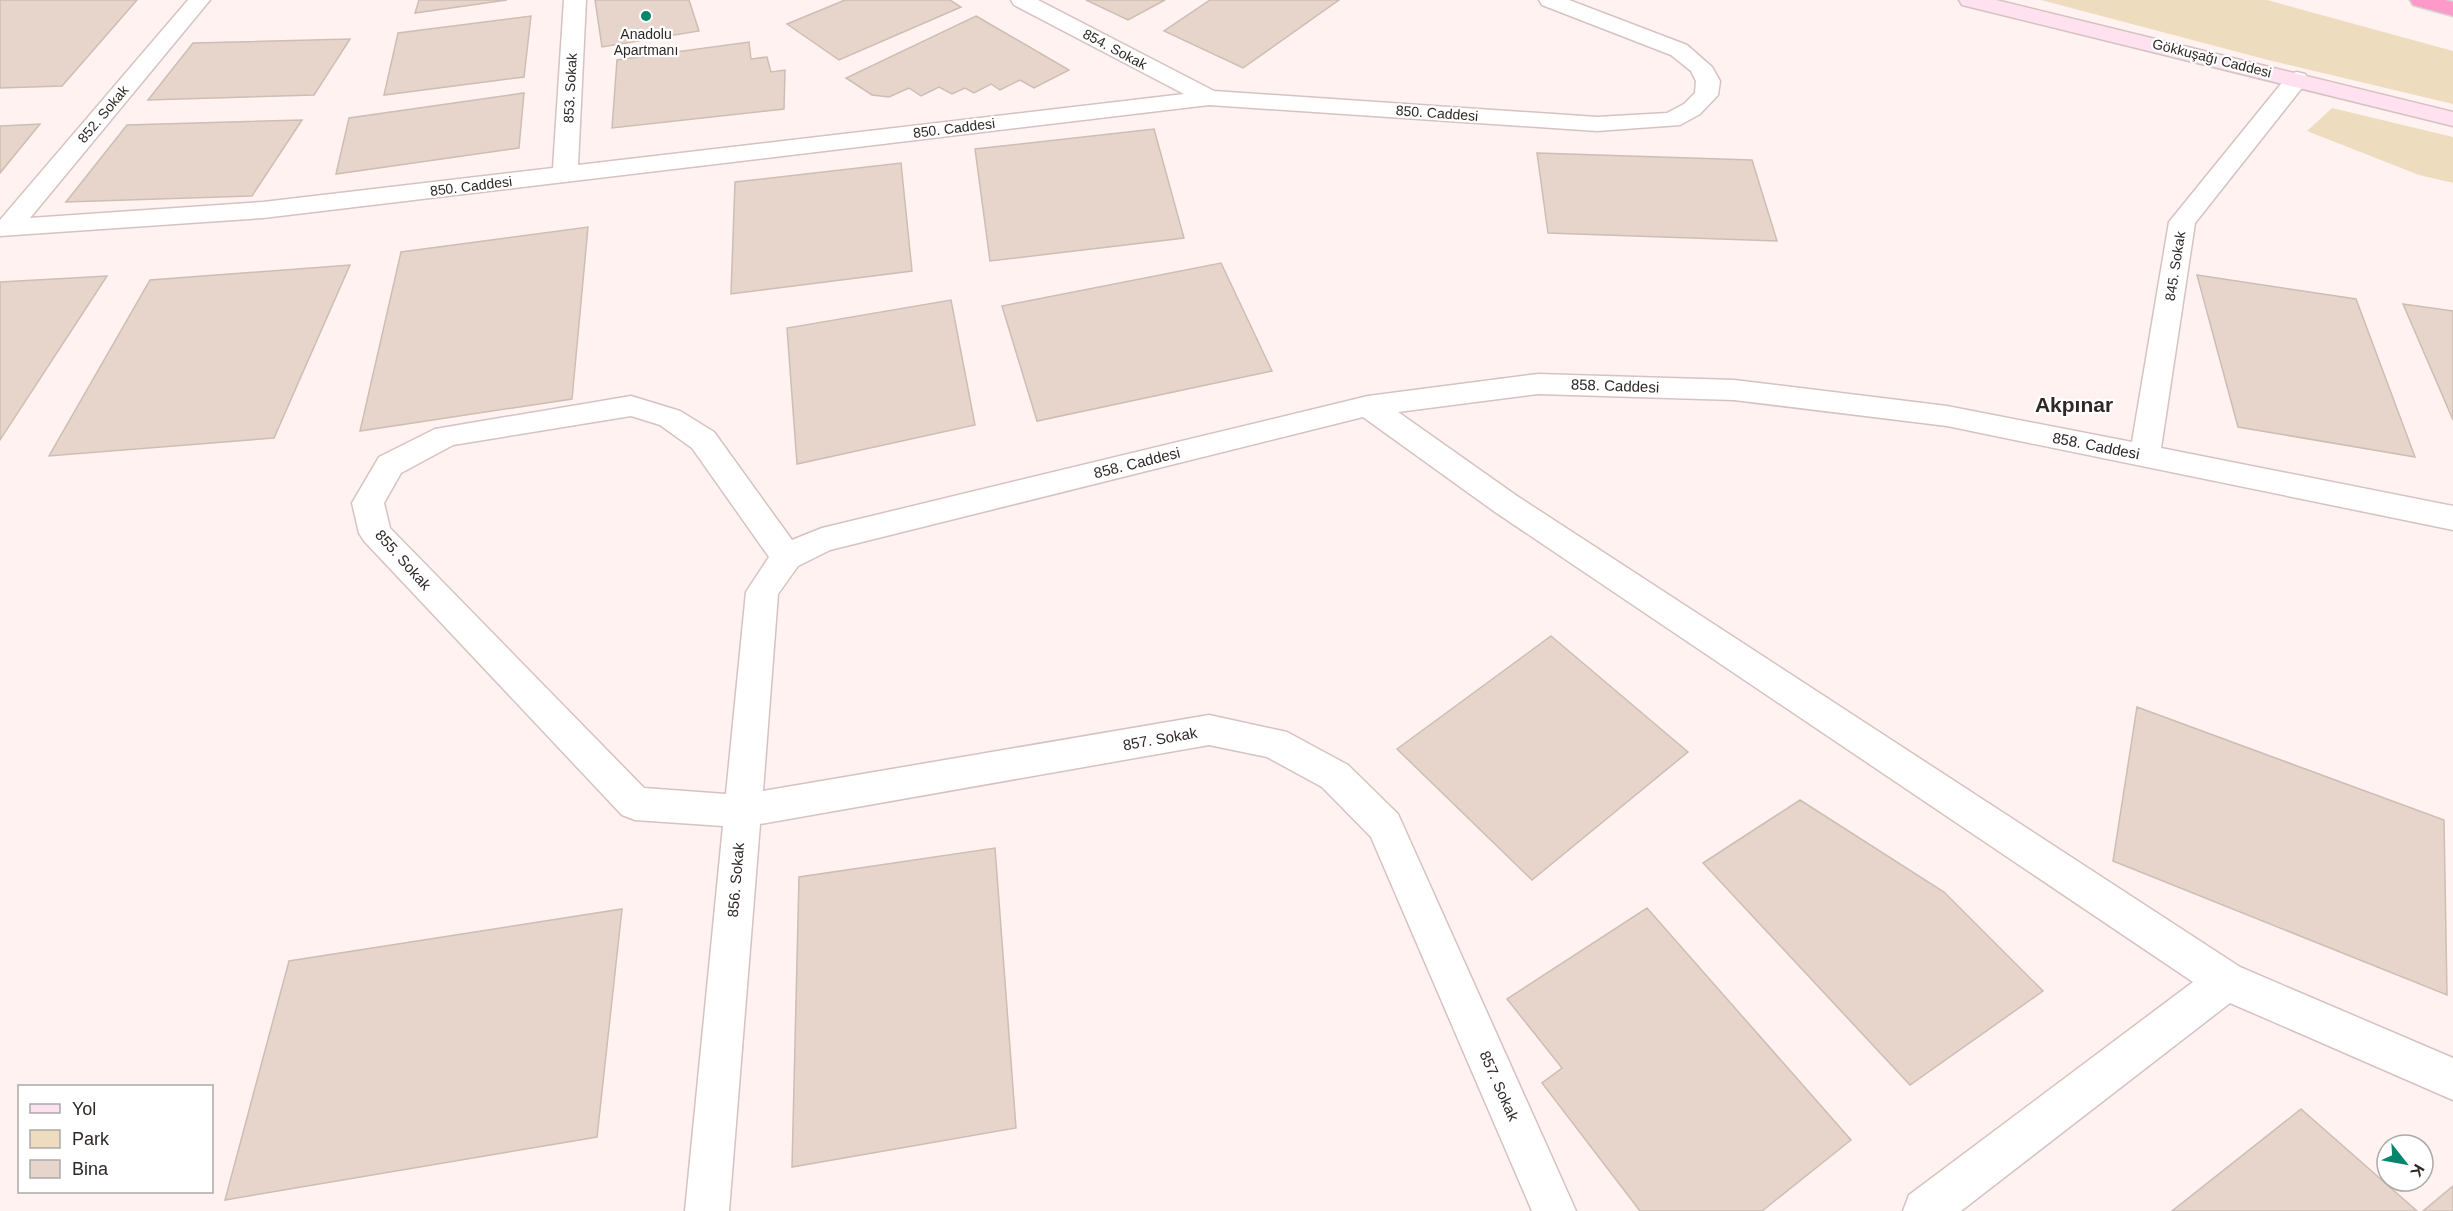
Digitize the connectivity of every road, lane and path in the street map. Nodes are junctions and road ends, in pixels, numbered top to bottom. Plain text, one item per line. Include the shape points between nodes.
1 (198, 0) edge
2 (575, 0) edge
3 (1022, 0) edge
4 (1550, 0) edge
5 (1970, 0) edge
6 (2421, 0) edge
7 (2453, 9) edge
8 (2297, 79) junction
9 (1209, 98) junction
10 (2453, 119) edge
11 (565, 175) junction
12 (4, 228) edge
13 (1368, 406) junction
14 (2145, 456) junction
15 (2453, 518) edge
16 (787, 557) junction
17 (742, 811) junction
18 (2226, 981) junction
19 (2453, 1079) edge
20 (707, 1211) edge
21 (1554, 1211) edge
22 (1925, 1211) edge

1 - 12 street, 852. Sokak
2 - 11 street, 853. Sokak
3 - 9 street, 854. Sokak
4 - 9 street, 850. Caddesi via 1679,50 1701,68 1708,81 1706,95 1672,120 1597,124
5 - 8 street, Gökkuşağı Caddesi
6 - 7 highway
8 - 10 street, Gökkuşağı Caddesi
8 - 14 street, 845. Sokak via 2182,222
9 - 11 street, 850. Caddesi
11 - 12 street, 850. Caddesi via 263,210
13 - 14 street, 858. Caddesi via 1538,384 1734,390 1947,416
13 - 16 street, 858. Caddesi via 822,540
13 - 18 street via 1506,504
14 - 15 street, 858. Caddesi
16 - 17 street, 856. Sokak via 762,592
16 - 17 street, 855. Sokak via 703,440 670,418 631,406 446,436 390,465 368,503 375,533 635,804
17 - 20 street, 856. Sokak
17 - 21 street, 857. Sokak via 1209,730 1274,743 1335,776 1385,826
18 - 19 street
18 - 22 street

